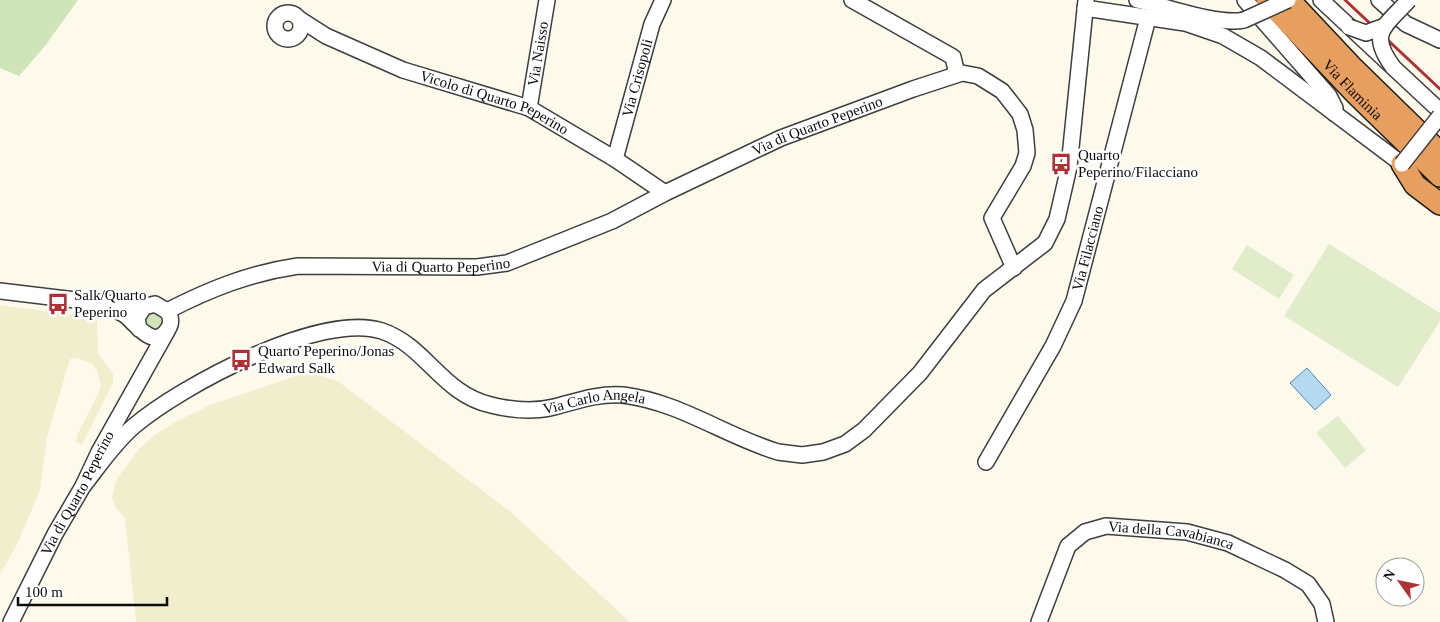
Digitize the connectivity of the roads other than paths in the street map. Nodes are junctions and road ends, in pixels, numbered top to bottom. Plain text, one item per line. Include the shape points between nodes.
1 (547, 0) edge
2 (663, 0) edge
3 (852, 0) edge
4 (1137, 0) edge
5 (1245, 0) edge
6 (1267, 0) edge
7 (1288, 0) edge
8 (1321, 0) edge
9 (1379, 0) edge
10 (1409, 0) edge
11 (1086, 4) edge
12 (1148, 18) junction
13 (306, 26) dead end
14 (1385, 26) junction
15 (1349, 27) junction
16 (1440, 40) edge
17 (1393, 67) junction
18 (957, 74) junction
19 (529, 108) junction
20 (1440, 111) edge
21 (1334, 113) junction
22 (1440, 116) edge
23 (1440, 153) edge
24 (615, 159) junction
25 (1402, 164) junction
26 (1440, 176) edge
27 (665, 193) junction
28 (1440, 204) edge
29 (1014, 268) junction
30 (0, 291) edge
31 (100, 303) junction
32 (147, 305) junction
33 (167, 311) junction
34 (167, 331) junction
35 (142, 332) junction
36 (147, 366) junction
37 (129, 399) junction
38 (166, 403) junction
39 (120, 415) junction
40 (146, 418) junction
41 (986, 462) dead end
42 (83, 486) junction
43 (11, 622) edge
44 (1039, 622) edge
45 (1326, 622) edge

1 - 19 street, Via Naisso
2 - 24 street, Via Crisopoli via 652,24
3 - 18 street via 953,57
4 - 7 street, bridge via 1235,22
5 - 21 street via 1329,96
6 - 26 highway, Via Flaminia via 1369,108
7 - 23 highway, Via Flaminia
8 - 15 street
9 - 16 street via 1406,24
10 - 14 street, bridge
11 - 12 street
11 - 29 street via 1070,167 1057,219 1045,243
12 - 21 street via 1185,23 1223,36 1260,58
12 - 41 street, Via Filacciano via 1074,301 1053,346
13 - 19 street, Vicolo di Quarto Peperino via 403,70
14 - 15 street, bridge via 1366,33
14 - 17 street, bridge via 1380,47
15 - 17 street, bridge
17 - 20 street
18 - 27 street, Via di Quarto Peperino via 781,138
18 - 29 street via 973,75 994,85 1015,105 1023,122 1027,142 1024,166 992,218
19 - 24 street, Vicolo di Quarto Peperino
21 - 25 street
22 - 25 street, bridge
24 - 27 street, Vicolo di Quarto Peperino
25 - 28 highway via 1415,185
27 - 33 street, Via di Quarto Peperino via 612,221 508,263 477,267 298,266 224,284
29 - 38 street, Via Carlo Angela via 984,290 920,373 874,422 845,444 812,454 791,455 762,448 690,414 658,402 626,396 610,394 527,410 486,404 447,383 409,346 382,331 366,328 328,330 279,347 215,374
30 - 31 street
31 - 32 street
31 - 35 street via 120,312
32 - 33 street via 158,304
32 - 35 street via 138,316
33 - 34 street via 171,320
34 - 35 street via 157,337
34 - 36 street, Via di Quarto Peperino
35 - 36 street, Via di Quarto Peperino via 148,345
36 - 37 street, Via di Quarto Peperino
37 - 38 street, Via Carlo Angela via 146,405
37 - 39 street, Via di Quarto Peperino
38 - 40 street
39 - 40 street
39 - 42 street, Via di Quarto Peperino
40 - 42 street via 124,435
42 - 43 street, Via di Quarto Peperino
44 - 45 street, Via della Cavabianca via 1068,546 1085,532 1106,526 1188,532 1228,543 1308,584 1322,604

